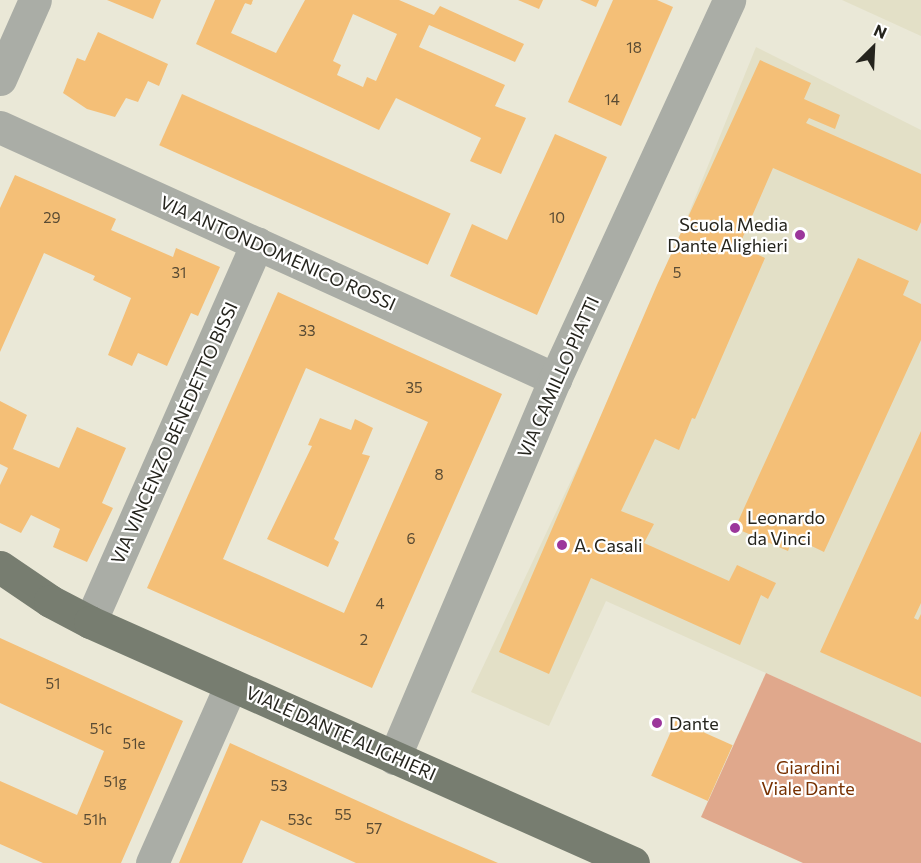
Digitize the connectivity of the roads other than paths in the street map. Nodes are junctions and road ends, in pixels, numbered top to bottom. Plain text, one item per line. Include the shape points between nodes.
1 (35, 0) edge
2 (729, 0) edge
3 (0, 79) edge
4 (0, 127) edge
5 (257, 243) junction
6 (555, 379) junction
7 (0, 567) edge
8 (0, 585) edge
9 (50, 601) junction
10 (90, 622) junction
11 (231, 685) junction
12 (394, 758) junction
13 (152, 863) edge
14 (633, 863) edge

1 - 3 street
2 - 6 street, VIA CAMILLO PIATTI
4 - 5 street, VIA ANTONDOMENICO ROSSI
5 - 6 street, VIA ANTONDOMENICO ROSSI
5 - 10 street, VIA VINCENZO BENEDETTO BISSI
6 - 12 street, VIA CAMILLO PIATTI
7 - 9 main road, VIALE DANTE ALIGHIERI
8 - 9 main road, VIALE DANTE ALIGHIERI
9 - 10 main road, VIALE DANTE ALIGHIERI
10 - 11 main road, VIALE DANTE ALIGHIERI
11 - 12 main road, VIALE DANTE ALIGHIERI
11 - 13 street
12 - 14 main road, VIALE DANTE ALIGHIERI

